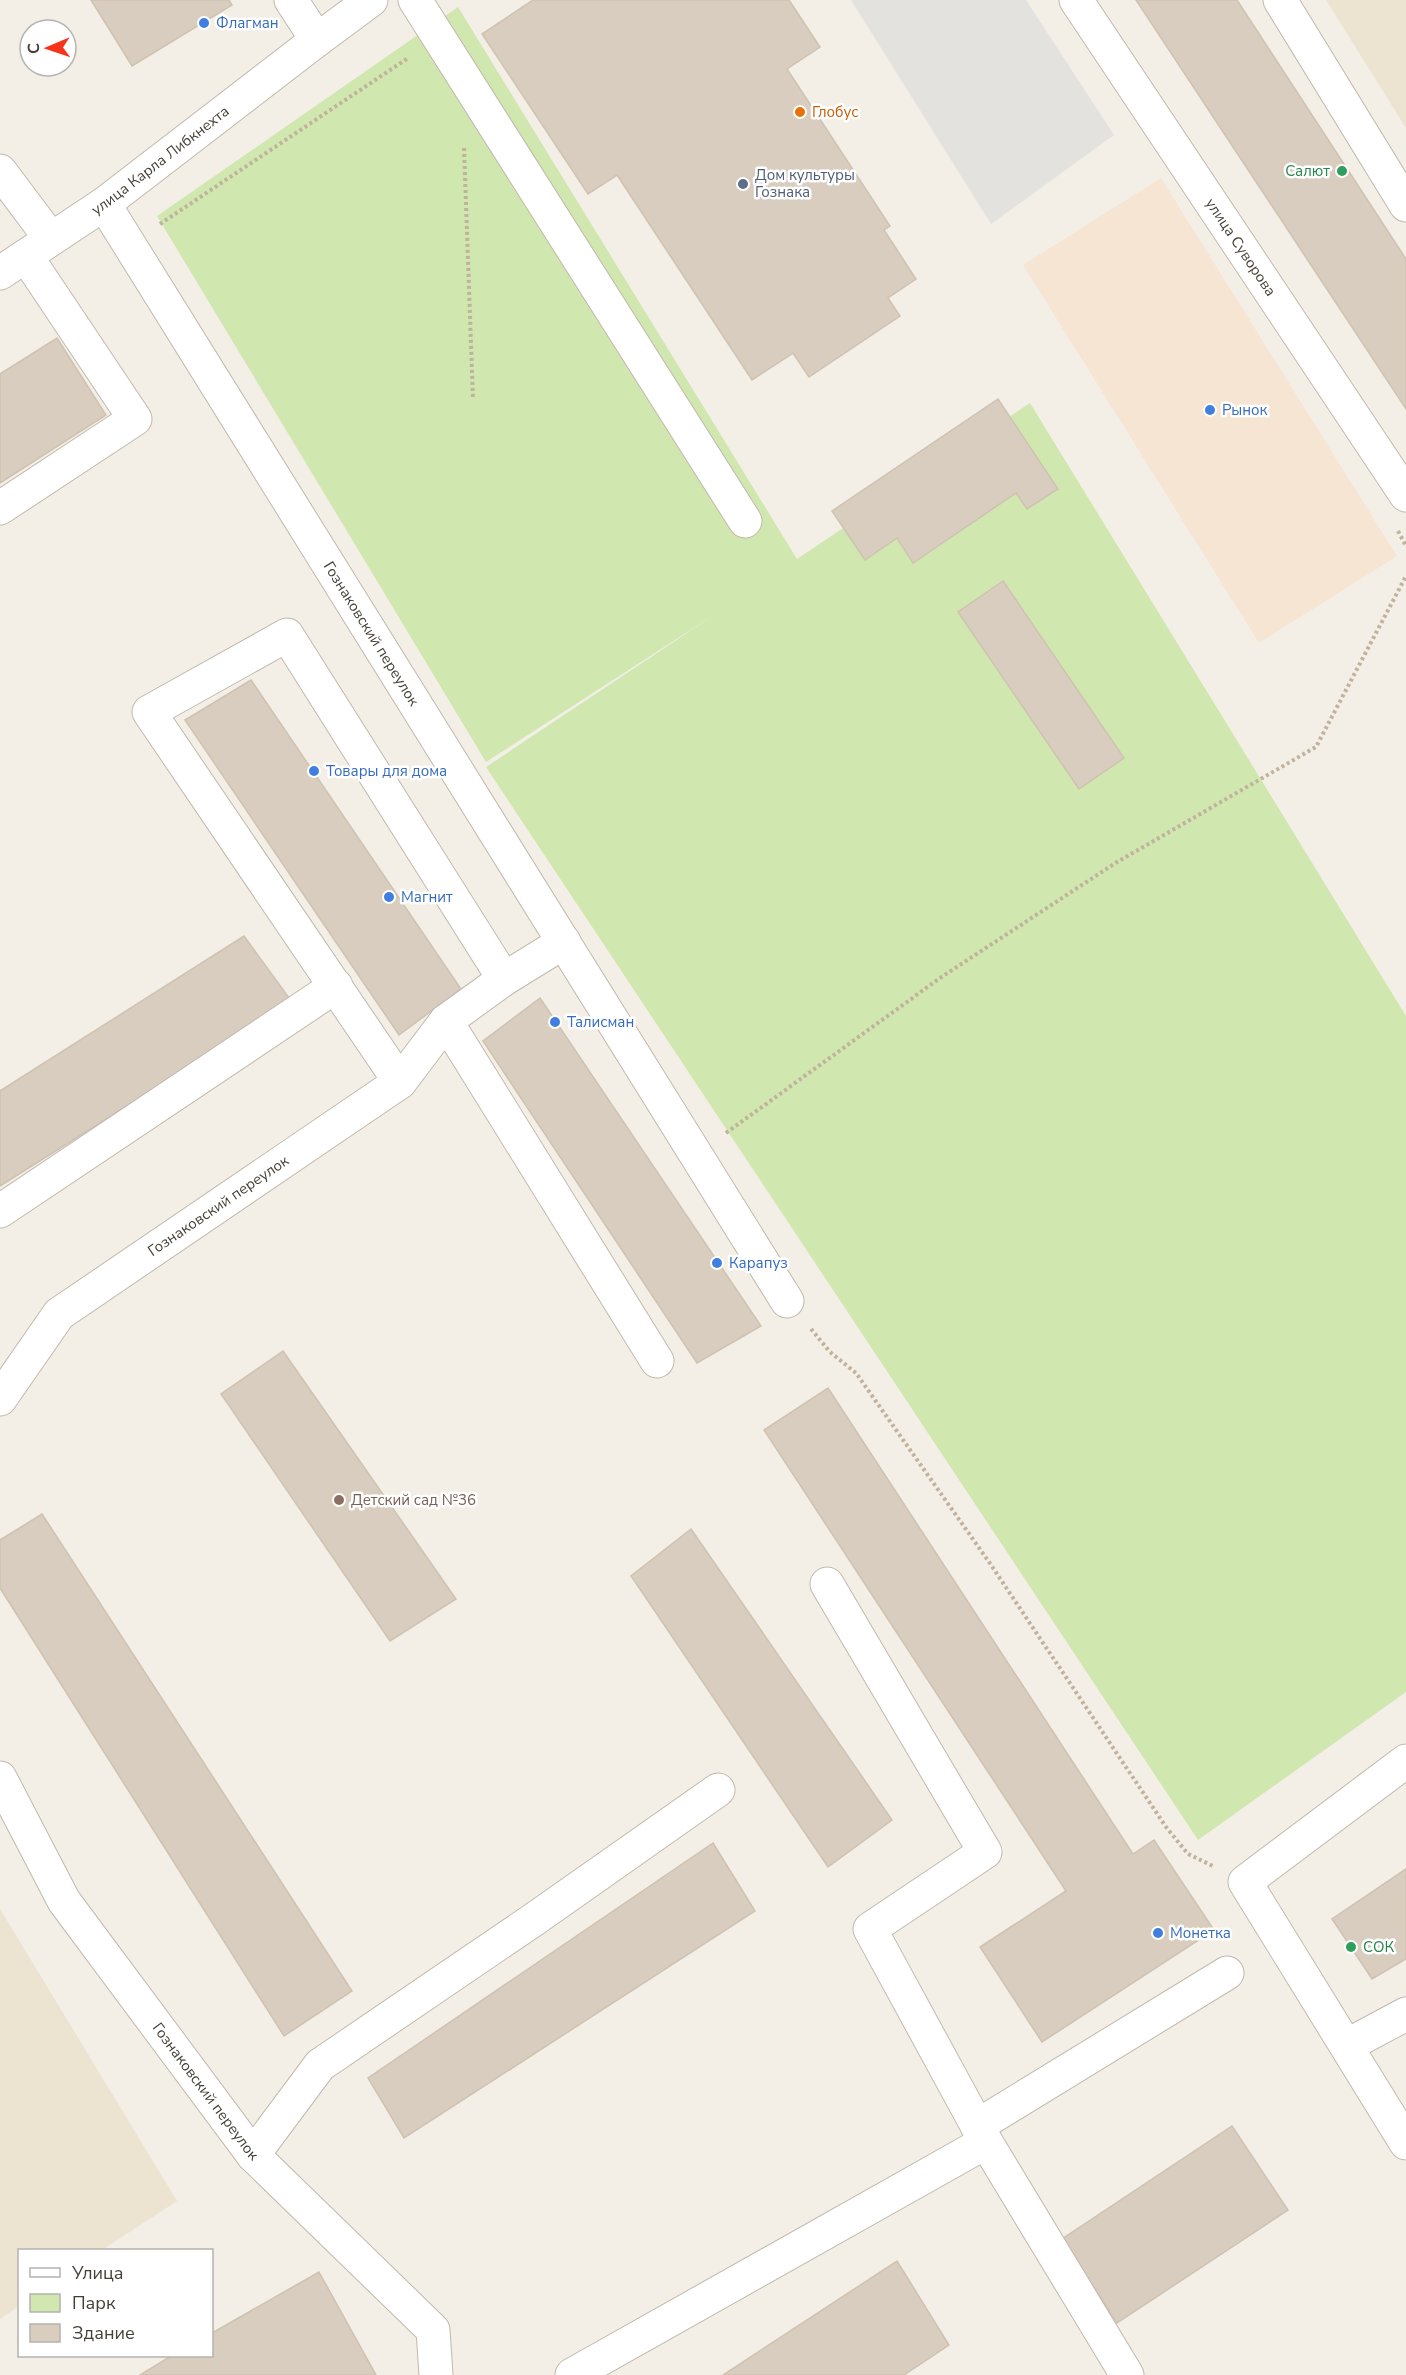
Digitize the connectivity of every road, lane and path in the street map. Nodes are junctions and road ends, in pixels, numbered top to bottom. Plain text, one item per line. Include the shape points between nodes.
1 (291, 0) edge
2 (371, 0) edge
3 (415, 0) edge
4 (1076, 0) edge
5 (1280, 0) edge
6 (438, 38) junction
7 (317, 40) junction
8 (464, 142) dead end
9 (0, 171) edge
10 (104, 204) junction
11 (1406, 205) edge
12 (129, 245) junction
13 (25, 256) edge
14 (473, 399) dead end
15 (1406, 495) edge
16 (0, 508) edge
17 (745, 521) dead end
18 (1406, 576) edge
19 (564, 942) junction
20 (504, 979) junction
21 (336, 986) junction
22 (446, 1021) junction
23 (400, 1082) junction
24 (694, 1152) junction
25 (0, 1211) edge
26 (787, 1301) dead end
27 (830, 1352) dead end
28 (657, 1361) dead end
29 (0, 1399) edge
30 (826, 1584) dead end
31 (1406, 1761) edge
32 (0, 1778) edge
33 (718, 1790) dead end
34 (1245, 1881) junction
35 (1227, 1973) dead end
36 (1406, 2014) edge
37 (1348, 2045) junction
38 (981, 2134) junction
39 (1406, 2142) edge
40 (253, 2155) junction
41 (436, 2375) edge
42 (572, 2375) edge
43 (1127, 2375) edge

1 - 7 street
2 - 7 street, улица Карла Либкнехта
3 - 6 street
4 - 15 street, улица Суворова
5 - 11 street
6 - 12 path
6 - 17 street
7 - 10 street, улица Карла Либкнехта
8 - 14 path
9 - 13 street
10 - 12 street, Гознаковский переулок
10 - 13 street, улица Карла Либкнехта
12 - 19 street, Гознаковский переулок
13 - 16 street via 135,419
18 - 24 path via 1316,747 1117,862 940,978 734,1129
19 - 20 street, Гознаковский переулок
19 - 24 street
20 - 21 street via 287,635 149,712
20 - 22 street, Гознаковский переулок
21 - 23 street
21 - 25 street
22 - 23 street, Гознаковский переулок
22 - 28 street
23 - 29 street, Гознаковский переулок via 59,1314
24 - 26 street
27 - 34 path via 856,1373 1166,1827 1188,1854
30 - 38 street via 986,1852 870,1929
31 - 34 street
32 - 40 street, Гознаковский переулок via 64,1901
33 - 40 street via 320,2065
34 - 37 street
35 - 38 street
36 - 37 street
37 - 39 street
38 - 42 street
38 - 43 street
40 - 41 street, Гознаковский переулок via 433,2330

